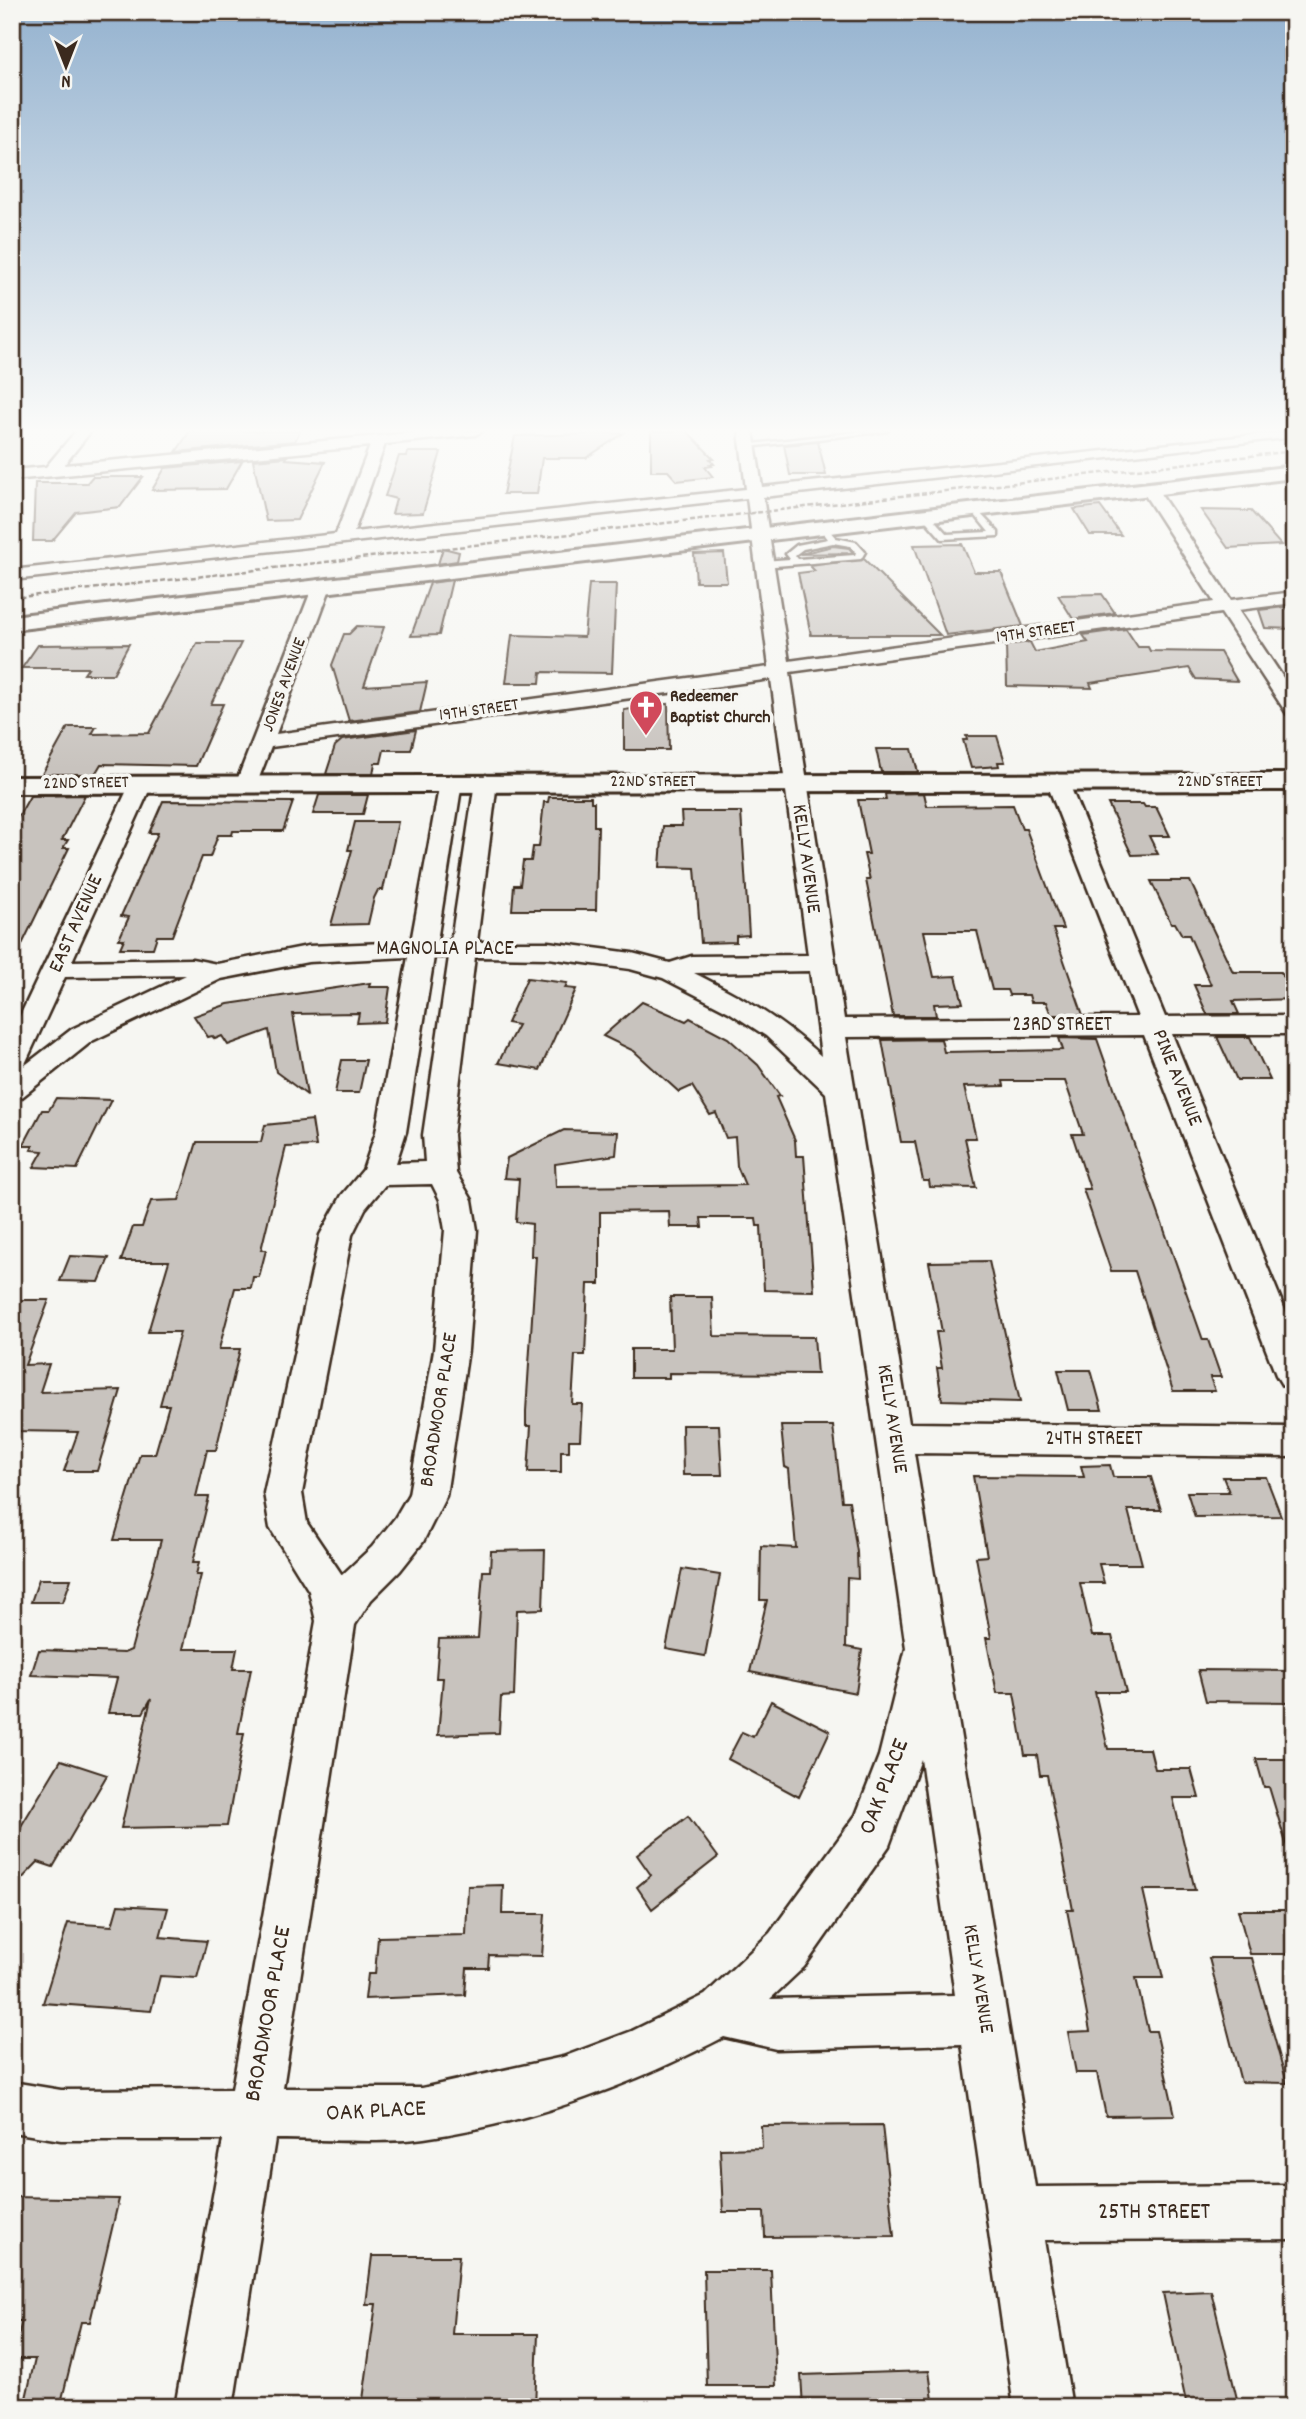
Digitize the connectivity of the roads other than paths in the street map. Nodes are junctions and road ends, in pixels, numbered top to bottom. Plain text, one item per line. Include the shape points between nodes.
1 (290, 544) edge
2 (770, 544) edge
3 (834, 544) junction
4 (1186, 544) edge
5 (816, 552) junction
6 (773, 553) junction
7 (12, 575) edge
8 (322, 586) junction
9 (1294, 597) edge
10 (1228, 607) junction
11 (12, 623) edge
12 (778, 670) junction
13 (1285, 681) edge
14 (1294, 710) edge
15 (264, 742) junction
16 (1057, 781) junction
17 (451, 782) junction
18 (486, 782) junction
19 (794, 782) junction
20 (1294, 782) edge
21 (247, 783) junction
22 (141, 784) junction
23 (12, 785) edge
24 (423, 948) junction
25 (463, 949) junction
26 (821, 963) junction
27 (57, 969) junction
28 (217, 972) junction
29 (673, 972) junction
30 (1294, 1025) edge
31 (1155, 1026) junction
32 (831, 1028) junction
33 (12, 1063) edge
34 (12, 1090) edge
35 (840, 1090) junction
36 (441, 1173) junction
37 (377, 1174) junction
38 (1294, 1375) edge
39 (894, 1438) junction
40 (1294, 1442) edge
41 (336, 1621) junction
42 (927, 1637) junction
43 (722, 2012) junction
44 (983, 2020) junction
45 (12, 2107) edge
46 (252, 2116) junction
47 (1294, 2212) edge
48 (1014, 2214) junction
49 (204, 2407) edge
50 (1043, 2407) edge

1 - 7 street
2 - 6 street, KELLY AVENUE
3 - 5 lane
3 - 5 lane
3 - 6 street
4 - 10 street
5 - 6 lane
5 - 6 lane
6 - 8 street
6 - 12 street, KELLY AVENUE
8 - 11 street
8 - 15 street, JONES AVENUE
9 - 10 street, 19TH STREET
10 - 12 street, 19TH STREET
10 - 13 street
12 - 15 street, 19TH STREET
12 - 19 street, KELLY AVENUE
13 - 14 street
15 - 21 street, JONES AVENUE
16 - 19 street, 22ND STREET
16 - 20 street, 22ND STREET
16 - 31 street, PINE AVENUE
17 - 18 street, 22ND STREET
17 - 21 street, 22ND STREET
17 - 24 street, BROADMOOR PLACE
18 - 19 street, 22ND STREET
18 - 25 street, BROADMOOR PLACE
19 - 26 street, KELLY AVENUE
21 - 22 street, 22ND STREET
22 - 23 street, 22ND STREET
22 - 27 street, EAST AVENUE
24 - 25 street, MAGNOLIA PLACE
24 - 28 street, MAGNOLIA PLACE via 308,954
24 - 37 street, BROADMOOR PLACE via 391,1132
25 - 29 street, MAGNOLIA PLACE via 548,950 632,961
25 - 36 street, BROADMOOR PLACE via 438,1135
26 - 29 street, MAGNOLIA PLACE via 692,964
26 - 32 street, KELLY AVENUE
27 - 28 street, MAGNOLIA PLACE via 192,967
27 - 33 street, EAST AVENUE
28 - 34 street, MAGNOLIA PLACE via 82,1035
29 - 35 street, MAGNOLIA PLACE via 776,1030
30 - 31 street, 23RD STREET
31 - 32 street, 23RD STREET
31 - 38 street, PINE AVENUE
32 - 35 street, KELLY AVENUE
35 - 39 street, KELLY AVENUE
36 - 37 street
36 - 41 street, BROADMOOR PLACE via 456,1200 461,1230 451,1350 427,1496 409,1530 357,1587
37 - 41 street, BROADMOOR PLACE via 336,1234 283,1493 289,1528 327,1585
39 - 40 street, 24TH STREET
39 - 42 street, KELLY AVENUE
41 - 46 street, BROADMOOR PLACE
42 - 43 street, OAK PLACE via 901,1756 873,1830 787,1950
42 - 44 street, KELLY AVENUE
43 - 44 street via 776,2025
43 - 46 street, OAK PLACE via 645,2052 563,2082 422,2113
44 - 48 street, KELLY AVENUE
45 - 46 street, OAK PLACE via 61,2115
46 - 49 street, BROADMOOR PLACE
47 - 48 street, 25TH STREET
48 - 50 street, KELLY AVENUE

